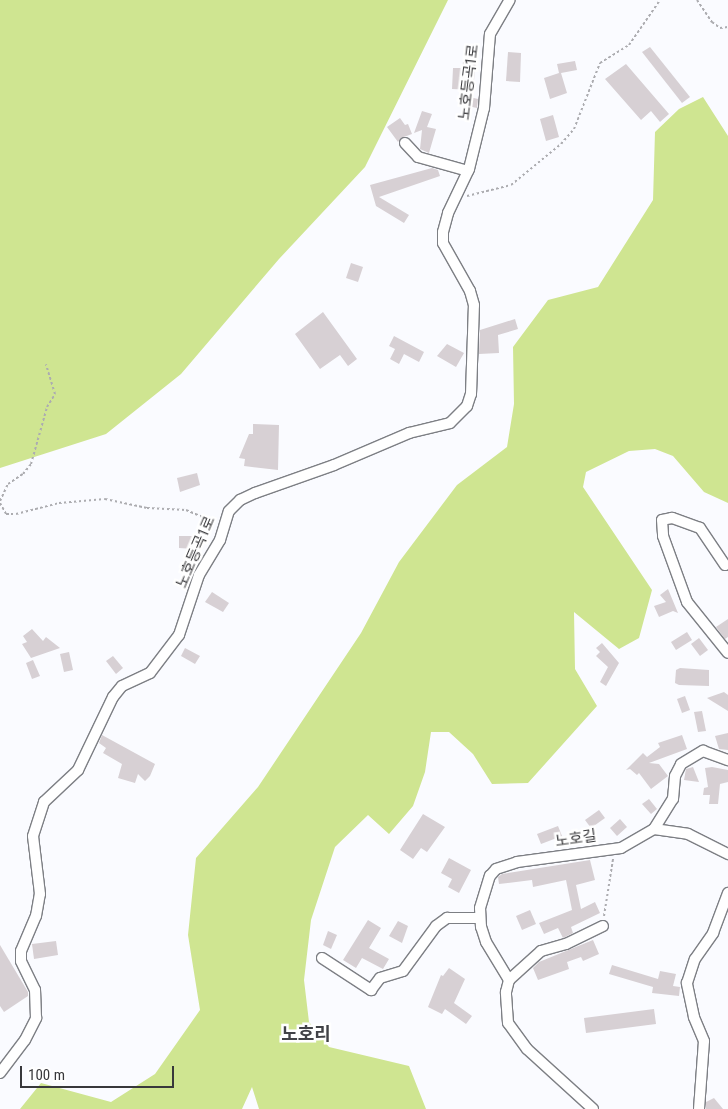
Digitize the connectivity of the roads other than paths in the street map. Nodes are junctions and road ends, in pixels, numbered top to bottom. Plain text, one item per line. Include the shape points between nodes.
1 (510, 0) edge
2 (405, 143) dead end
3 (468, 171) junction
4 (725, 565) dead end
5 (728, 653) edge
6 (728, 760) edge
7 (654, 829) junction
8 (728, 854) edge
9 (728, 893) edge
10 (480, 918) junction
11 (603, 926) road end
12 (322, 958) dead end
13 (509, 980) junction
14 (0, 1073) edge
15 (593, 1109) edge
16 (699, 1109) edge

1 - 3 street, 노호등곡1로 via 490,34 484,108
2 - 3 street via 418,157
3 - 14 street, 노호등곡1로 via 448,214 443,243 474,304 471,394 467,406 450,423 409,433 240,500 229,511 216,547 199,575 179,635 150,673 122,686 113,697 78,770 44,802 33,836 40,894 36,916 22,951 22,961 35,990 36,1018 25,1040
4 - 5 street via 700,528 672,518 662,520 663,536 687,602
6 - 7 street via 703,751 681,764 675,776 673,799
7 - 8 street via 688,834
7 - 10 street, 노호길 via 613,849 517,862 496,869 484,893
9 - 16 street via 713,933 695,959 687,983 694,1017 704,1041
10 - 12 street via 447,918 436,926 403,971 380,978 371,990
10 - 13 street, 노호길 via 486,942
11 - 13 street via 566,944 541,951
13 - 15 street via 506,992 508,1023 513,1032 527,1049

